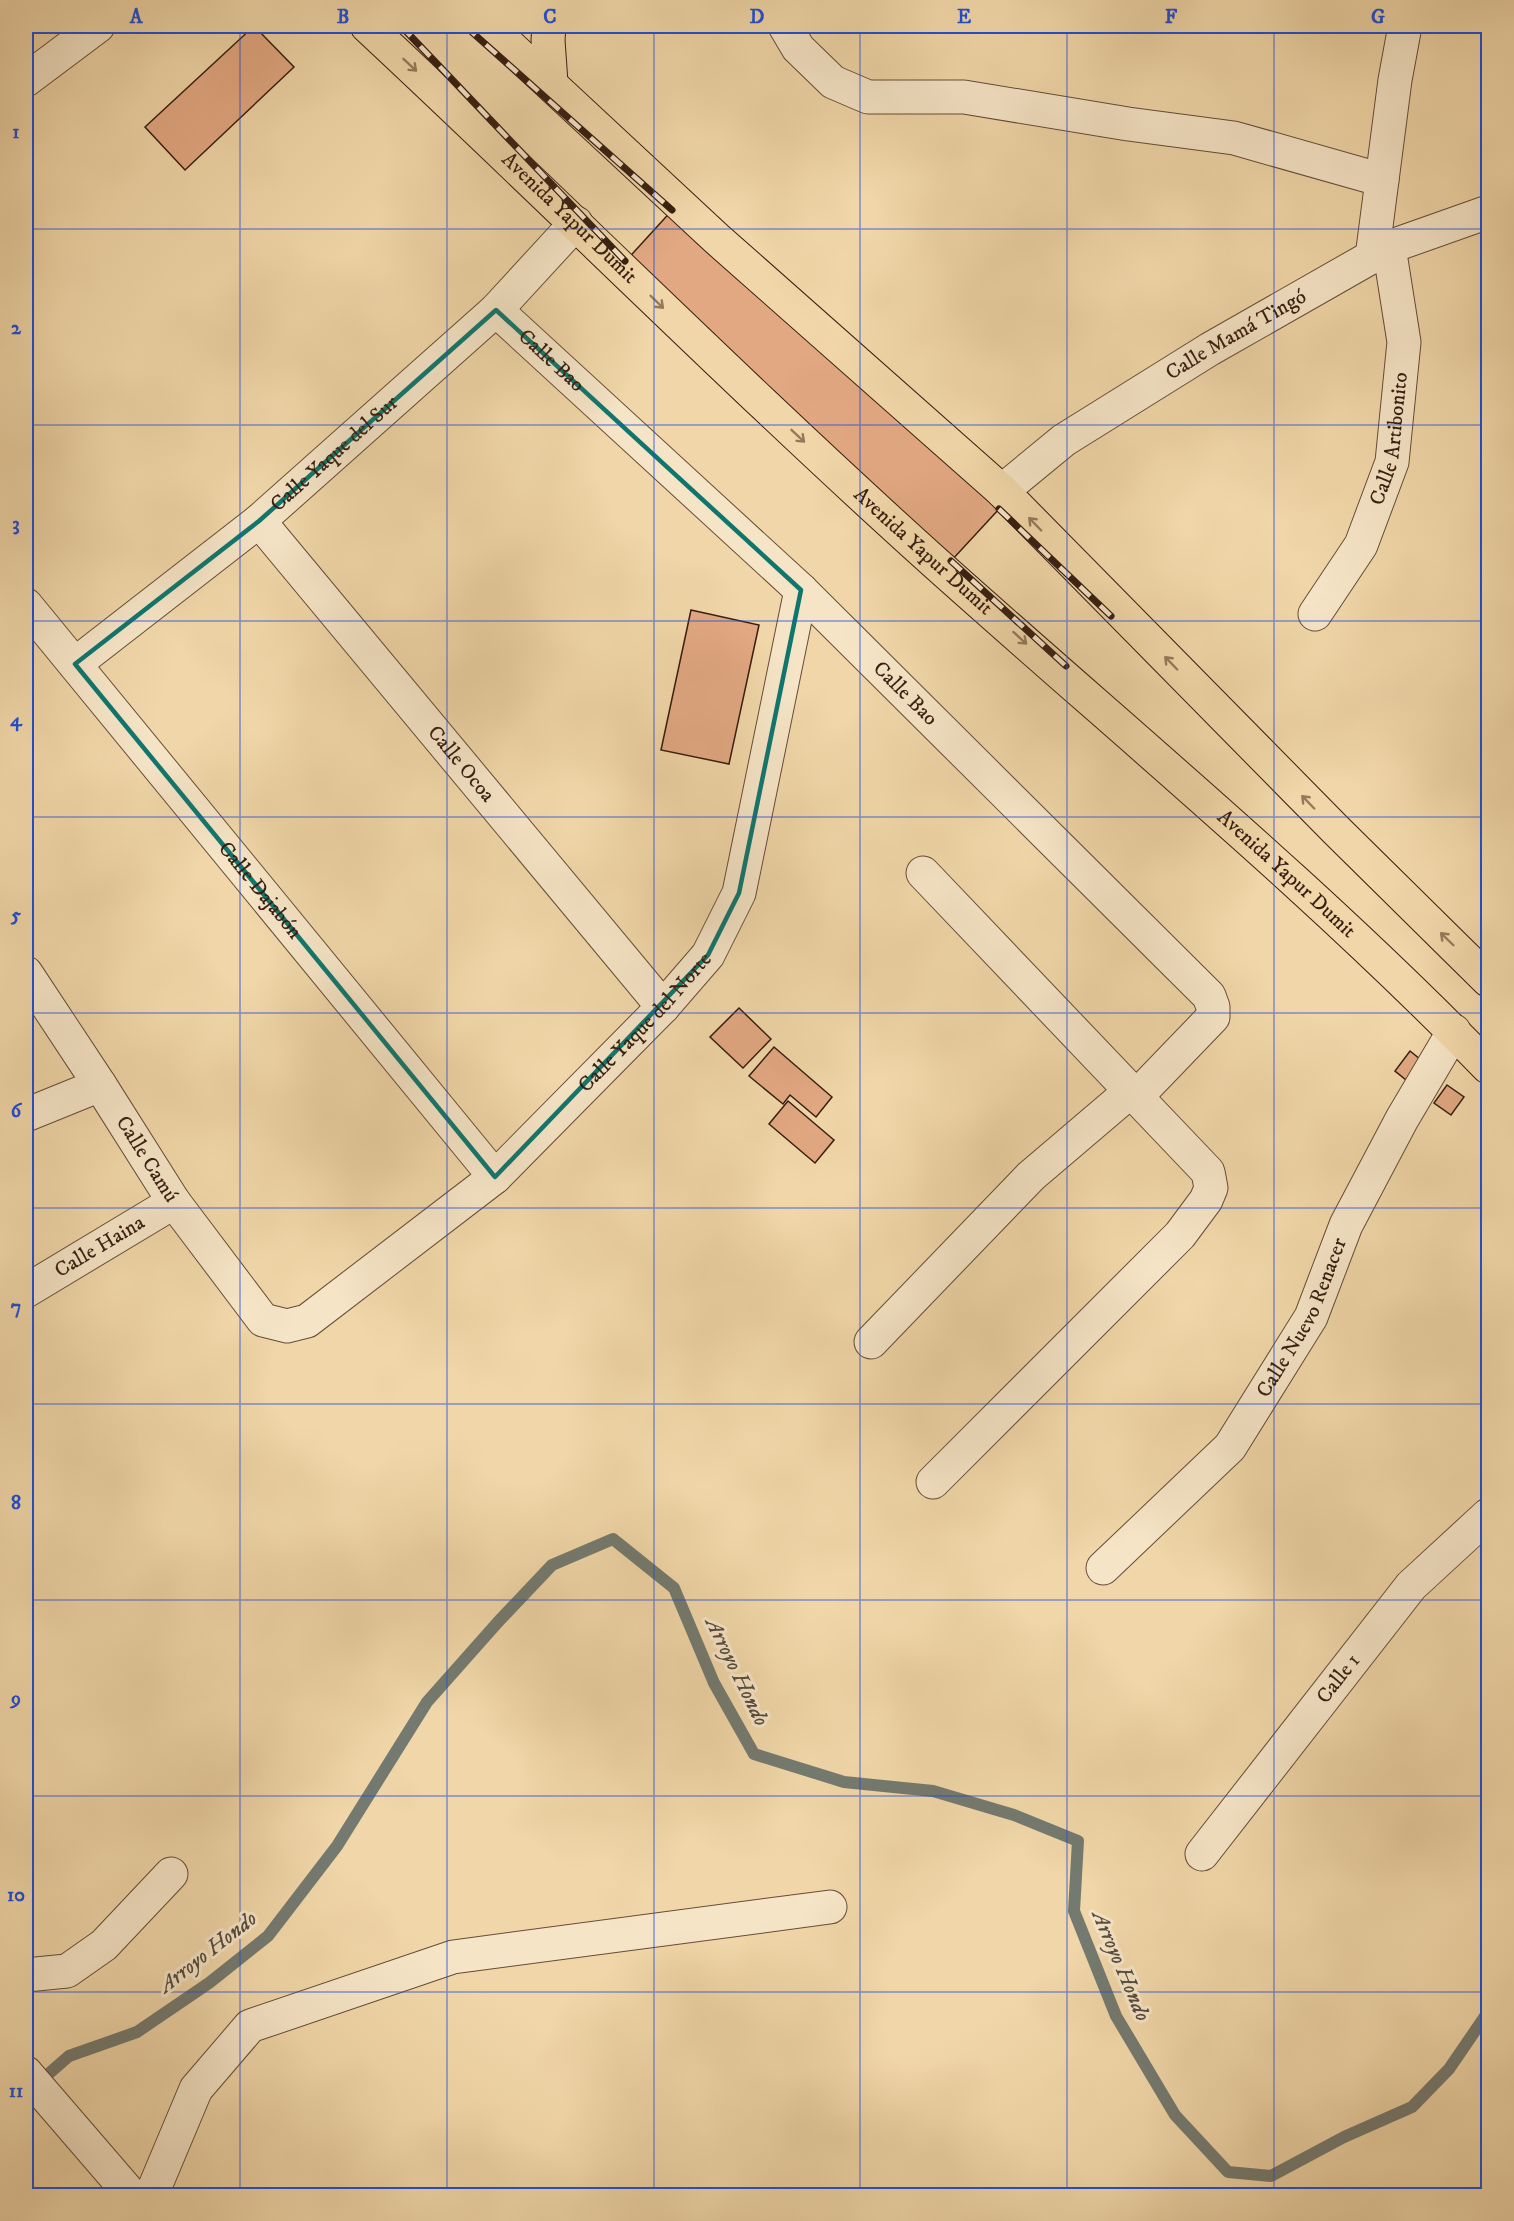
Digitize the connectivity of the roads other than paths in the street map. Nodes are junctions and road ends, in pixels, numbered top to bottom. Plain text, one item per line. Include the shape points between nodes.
1 (98, 26) edge
2 (367, 26) edge
3 (488, 26) edge
4 (549, 26) edge
5 (785, 26) edge
6 (1405, 26) edge
7 (26, 80) edge
8 (551, 83) junction
9 (1382, 180) junction
10 (1488, 212) edge
11 (576, 223) junction
12 (1380, 252) junction
13 (496, 310) junction
14 (1002, 491) junction
15 (259, 522) junction
16 (801, 590) junction
17 (26, 605) edge
18 (1315, 614) dead end
19 (75, 664) junction
20 (923, 873) dead end
21 (26, 973) edge
22 (1488, 980) edge
23 (663, 1007) junction
24 (1454, 1031) junction
25 (1488, 1067) edge
26 (100, 1085) junction
27 (1135, 1093) junction
28 (26, 1115) edge
29 (495, 1178) junction
30 (174, 1202) junction
31 (26, 1291) edge
32 (287, 1326) joint
33 (871, 1342) dead end
34 (933, 1482) dead end
35 (1487, 1521) edge
36 (1103, 1568) dead end
37 (1202, 1854) dead end
38 (171, 1874) dead end
39 (830, 1907) dead end
40 (26, 1975) edge
41 (26, 2073) edge
42 (132, 2196) edge
43 (151, 2196) edge

1 - 7 street
2 -> 11 main road, Avenida Yapur Dumit
3 - 8 main road
4 - 8 main road
5 - 9 street via 798,48 833,82 868,97 964,97 1234,138
6 - 9 street, Calle Artibonito
8 - 14 main road via 724,245
9 - 12 street, Calle Artibonito
10 - 12 street, Calle Mamá Tingó
11 - 13 street, Calle Yaque del Sur
11 -> 24 main road, Avenida Yapur Dumit via 920,549 1291,878
12 - 14 street, Calle Mamá Tingó via 1210,349 1064,440
12 - 18 street, Calle Artibonito via 1404,342 1392,462 1361,545
13 - 15 street, Calle Yaque del Sur
13 - 16 street, Calle Bao
22 -> 14 main road
15 - 19 street, Calle Yaque del Sur
15 - 23 street, Calle Ocoa
16 - 23 street, Calle Yaque del Norte via 738,893 708,955
16 - 27 street, Calle Bao via 1209,996 1213,1017
17 - 19 street, Calle Dajabón
19 - 29 street, Calle Dajabón
20 - 27 street
21 - 26 street, Calle Camú
23 - 29 street, Calle Yaque del Norte
24 - 25 main road, Avenida Yapur Dumit
24 - 36 street, Calle Nuevo Renacer via 1346,1225 1311,1317 1230,1447
26 - 28 street
26 - 30 street, Calle Camú
27 - 33 street via 1031,1176
27 - 34 street via 1208,1172 1211,1188 1206,1200 1180,1235
29 - 32 street, Calle Yaque del Norte via 307,1321
30 - 31 street, Calle Haina
30 - 32 street, Calle Camú via 263,1320
35 - 37 street, Calle 1 via 1411,1586
38 - 40 street via 105,1945 67,1971
39 - 43 street via 453,1957 250,2026 196,2089
41 - 42 street

